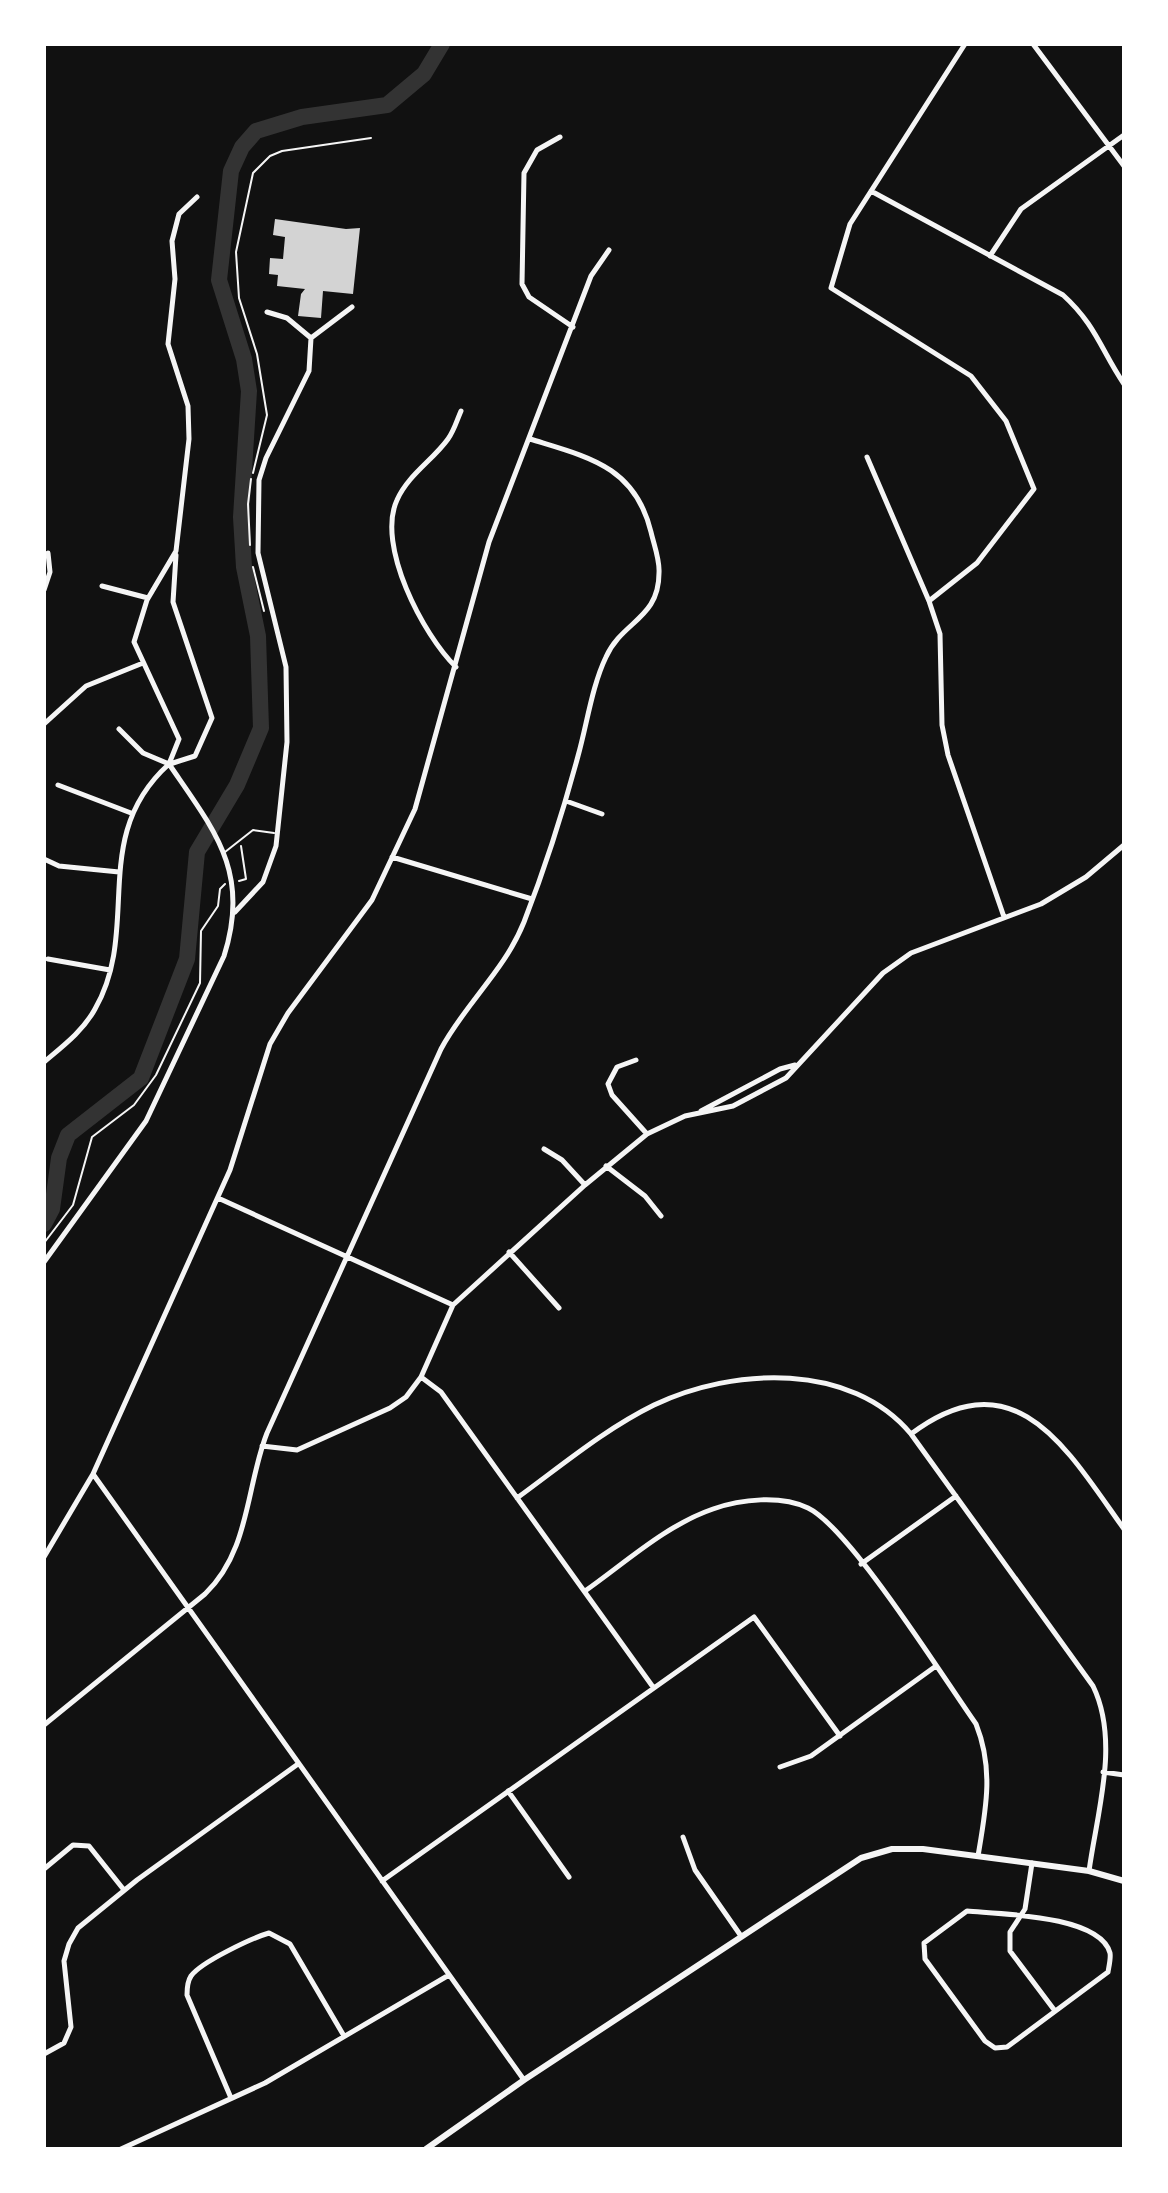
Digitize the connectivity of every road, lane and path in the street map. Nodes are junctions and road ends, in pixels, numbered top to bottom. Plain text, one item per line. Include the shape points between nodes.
1 (965, 44) edge
2 (1033, 44) edge
3 (1124, 135) edge
4 (560, 137) dead end
5 (371, 138) dead end
6 (1109, 146) junction
7 (1124, 166) edge
8 (871, 191) junction
9 (197, 197) dead end
10 (609, 250) dead end
11 (990, 256) junction
12 (352, 307) dead end
13 (267, 312) dead end
14 (573, 327) junction
15 (311, 338) junction
16 (1124, 384) edge
17 (461, 411) dead end
18 (530, 439) junction
19 (867, 457) dead end
20 (176, 551) junction
21 (48, 553) dead end
22 (251, 554) dead end
23 (253, 565) dead end
24 (102, 586) dead end
25 (44, 590) edge
26 (148, 598) junction
27 (929, 601) junction
28 (265, 615) dead end
29 (143, 663) junction
30 (456, 667) junction
31 (44, 724) edge
32 (119, 729) dead end
33 (169, 764) junction
34 (58, 785) dead end
35 (566, 801) junction
36 (131, 813) junction
37 (602, 814) dead end
38 (277, 833) junction
39 (246, 839) dead end
40 (1124, 845) edge
41 (225, 853) junction
42 (392, 857) junction
43 (44, 859) edge
44 (119, 872) junction
45 (234, 882) junction
46 (532, 899) junction
47 (235, 912) junction
48 (1004, 917) junction
49 (48, 959) dead end
50 (110, 970) junction
51 (636, 1060) dead end
52 (44, 1062) edge
53 (647, 1134) junction
54 (544, 1149) dead end
55 (606, 1166) junction
56 (585, 1185) junction
57 (218, 1198) junction
58 (661, 1216) dead end
59 (44, 1243) edge
60 (509, 1252) junction
61 (347, 1257) junction
62 (44, 1262) edge
63 (453, 1305) junction
64 (559, 1308) dead end
65 (421, 1377) junction
66 (911, 1434) junction
67 (262, 1446) junction
68 (93, 1474) junction
69 (956, 1496) junction
70 (517, 1498) junction
71 (1124, 1529) edge
72 (44, 1557) edge
73 (861, 1564) junction
74 (585, 1591) junction
75 (186, 1607) junction
76 (936, 1666) junction
77 (653, 1687) junction
78 (44, 1725) edge
79 (840, 1736) junction
80 (298, 1764) junction
81 (780, 1767) dead end
82 (1103, 1772) junction
83 (1124, 1775) edge
84 (508, 1791) junction
85 (683, 1837) dead end
86 (978, 1856) junction
87 (1032, 1863) junction
88 (44, 1869) edge
89 (1089, 1871) junction
90 (569, 1877) dead end
91 (382, 1881) junction
92 (1124, 1881) edge
93 (124, 1890) junction
94 (1019, 1916) junction
95 (741, 1936) junction
96 (449, 1975) junction
97 (1055, 2011) junction
98 (344, 2036) junction
99 (44, 2054) edge
100 (524, 2080) junction
101 (231, 2098) junction
102 (121, 2149) edge
103 (426, 2149) edge

1 - 8 street
2 - 6 street
3 - 6 street
4 - 14 street via 537,150 524,173 522,284 529,297
5 - 22 path via 282,151 253,173 236,252 239,298 257,354 267,415 248,504
6 - 7 street
6 - 11 street via 1021,209
8 - 11 street
8 - 27 street via 850,224 831,288 971,376 1006,421 1034,489 977,563
9 - 20 street via 179,214 172,241 175,279 168,344 188,406 189,439
10 - 14 street via 591,276
11 - 16 street via 1063,295 1081,311
12 - 15 street
13 - 15 street via 287,318
14 - 18 street
15 - 38 street via 309,371 266,458 256,504 261,572 288,691
17 - 30 street via 449,438 396,500 391,531 398,563 432,642
18 - 30 street via 489,542
18 - 35 street via 591,458 631,485 643,505 659,565 653,605 623,632 605,658
19 - 27 street
20 - 26 street
20 - 33 street via 173,602 213,714 195,756
21 - 25 street via 50,572
23 - 28 path
24 - 26 street
26 - 29 street via 134,642
27 - 48 street via 940,634 942,725 948,755
29 - 31 street via 86,686
29 - 33 street via 179,739
30 - 42 street via 415,809
32 - 33 street via 143,753
33 - 36 street via 144,788
33 - 41 street
34 - 36 street
35 - 37 street
35 - 46 street
36 - 44 street
38 - 41 lane via 253,830
38 - 47 street via 263,882
39 - 45 path via 240,852 246,879
40 - 48 street via 1064,892
41 - 45 street
42 - 46 street
42 - 57 street via 372,900 270,1044
43 - 44 street via 59,866
44 - 50 street
45 - 47 street
45 - 59 path via 220,889 218,906 201,931 200,983 156,1075 134,1105 92,1137 73,1205
46 - 61 street via 509,953 441,1049
47 - 62 street via 224,956 146,1121
48 - 53 street via 911,953 883,973 795,1065
49 - 50 street
50 - 52 street via 85,1024
51 - 53 street via 617,1067 608,1084
53 - 55 street
54 - 56 street
55 - 56 street
55 - 58 street
56 - 60 street
57 - 61 street
57 - 68 street
60 - 63 street
60 - 64 street
61 - 63 street
61 - 67 street
63 - 65 street
65 - 67 street via 390,1408 297,1450
65 - 70 street via 441,1392
66 - 69 street
66 - 70 street via 861,1394 822,1381 708,1387 634,1415
66 - 71 street via 956,1407 982,1405 1028,1416 1068,1451
67 - 75 street via 248,1518 214,1585
68 - 72 street
68 - 75 street
69 - 73 street
69 - 82 street via 1093,1686 1108,1734
70 - 74 street
73 - 74 street via 827,1520 787,1501 765,1500 714,1508 676,1527
73 - 76 street
74 - 77 street
75 - 78 street
75 - 80 street
76 - 79 street
76 - 86 street via 976,1724 986,1750 989,1781
77 - 79 street via 754,1617
77 - 84 street
79 - 81 street via 811,1756
80 - 91 street
80 - 93 street
82 - 83 street
82 - 89 street
84 - 90 street
84 - 91 street
85 - 95 street via 695,1870
86 - 87 street
86 - 95 street via 907,1848 877,1852 842,1868
87 - 89 street
87 - 94 street via 1025,1909
88 - 93 street via 73,1845 89,1846
89 - 92 street
91 - 96 street
93 - 99 street via 78,1928 69,1944 64,1961 71,2027 64,2043
94 - 97 street via 1010,1932 1010,1951
94 - 97 street via 1079,1925 1103,1941 1110,1954 1108,1972
94 - 97 street via 967,1911 924,1943 925,1959 995,2048 1007,2047
95 - 100 street
96 - 98 street
96 - 100 street
98 - 101 street
98 - 101 street via 290,1944 269,1933 245,1943 199,1969 187,1985
100 - 103 street
101 - 102 street

